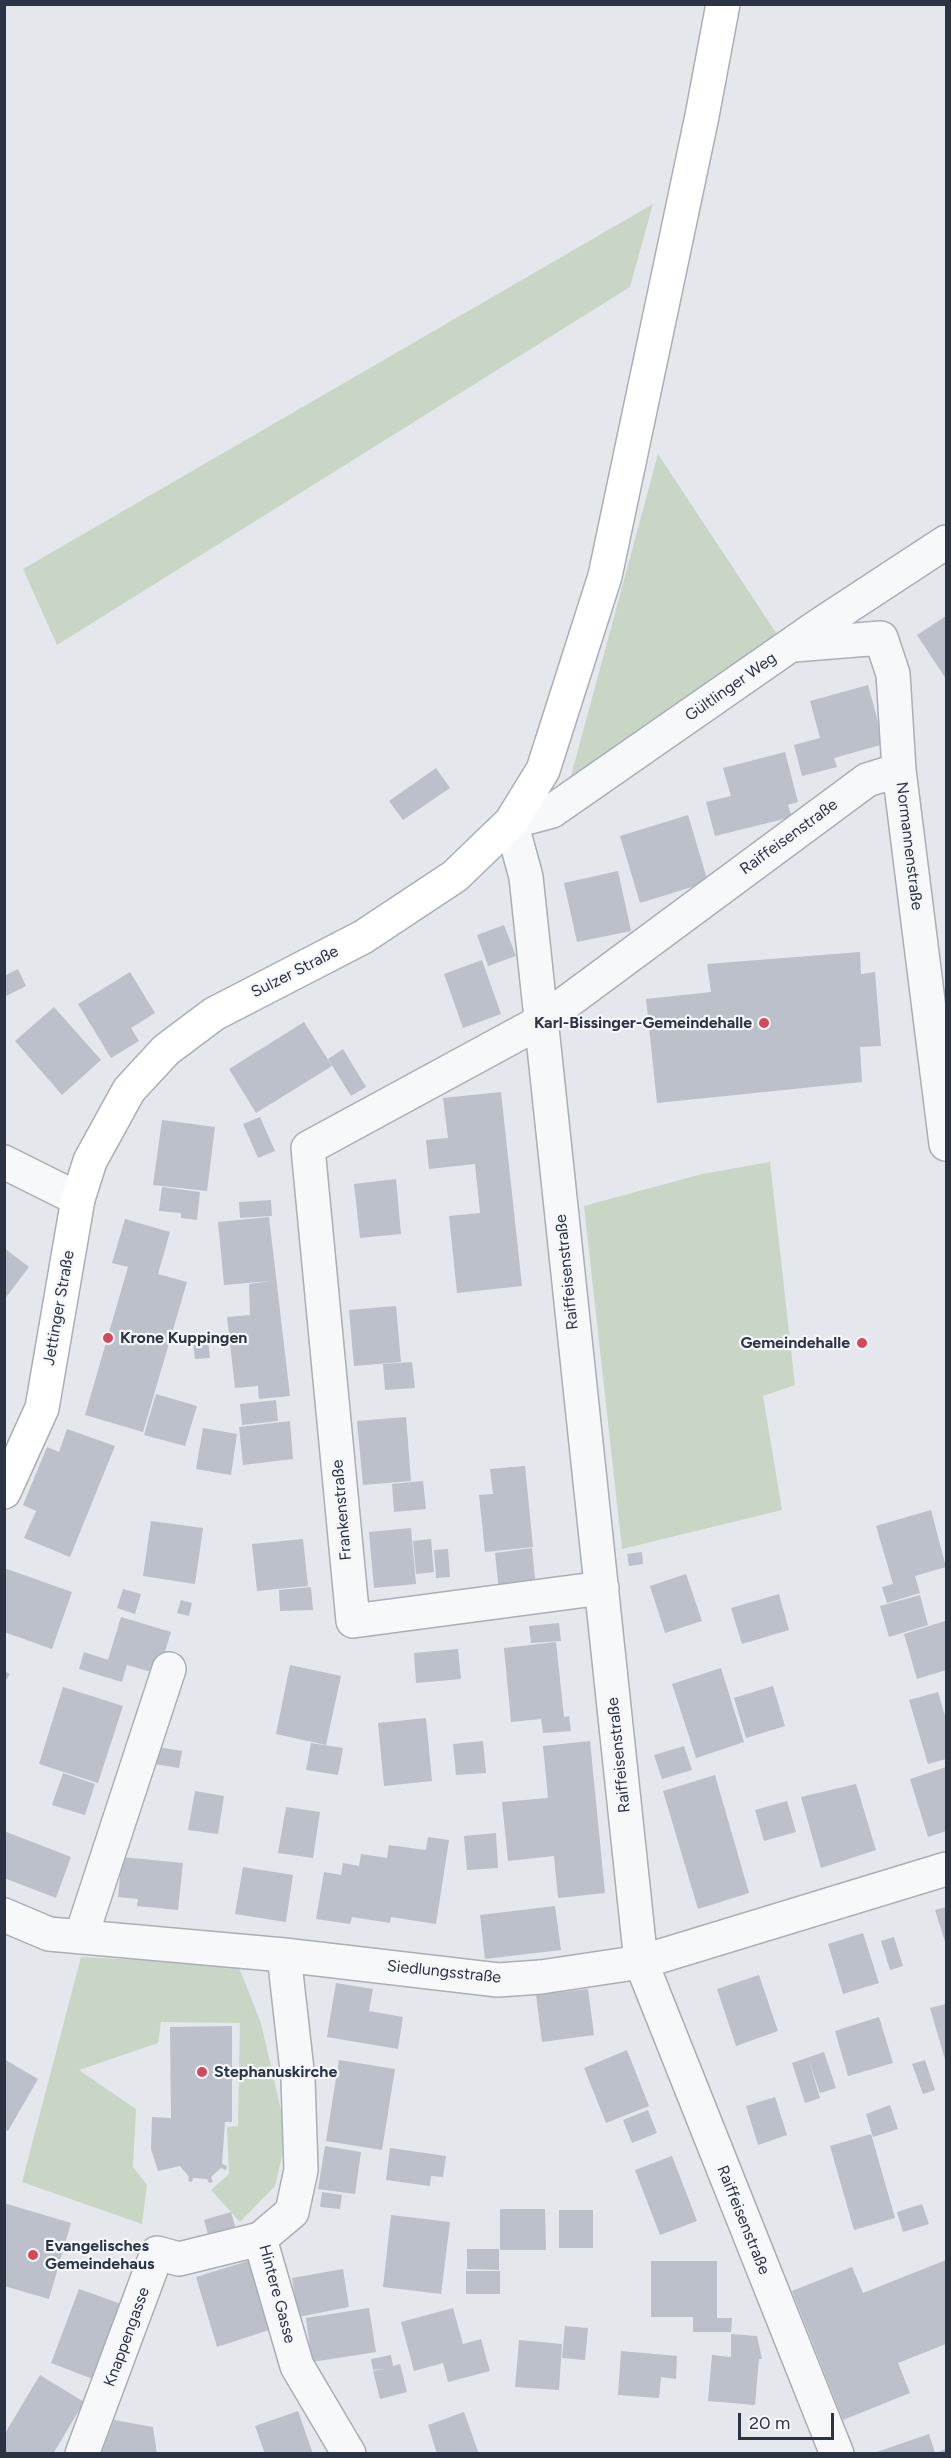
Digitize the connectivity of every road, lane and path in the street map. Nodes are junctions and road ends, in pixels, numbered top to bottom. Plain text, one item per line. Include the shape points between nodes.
1 (723, 4) edge
2 (946, 542) edge
3 (792, 645) junction
4 (899, 770) junction
5 (512, 822) junction
6 (540, 1022) junction
7 (946, 1144) edge
8 (308, 1148) joint
9 (4, 1162) edge
10 (78, 1199) junction
11 (4, 1492) edge
12 (602, 1588) junction
13 (169, 1669) dead end
14 (946, 1869) edge
15 (4, 1916) edge
16 (82, 1935) junction
17 (284, 1955) junction
18 (640, 1962) junction
19 (261, 2239) junction
20 (82, 2454) edge
21 (349, 2454) edge
22 (837, 2454) edge

1 - 5 main road, Sulzer Straße via 605,576 543,770
2 - 3 street, Gültlinger Weg
3 - 4 street, Normannenstraße via 881,638 893,674
3 - 5 street, Gültlinger Weg via 552,811
4 - 6 street, Raiffeisenstraße via 867,780
4 - 7 street, Normannenstraße
5 - 6 street, Raiffeisenstraße via 526,877
5 - 10 main road, Sulzer Straße via 446,882 363,937 214,1014 166,1050 129,1090 90,1161
6 - 8 street, Raiffeisenstraße
6 - 12 street, Raiffeisenstraße
8 - 12 street, Frankenstraße via 353,1621
9 - 10 street
10 - 11 main road, Jettinger Straße via 42,1408
12 - 18 street, Raiffeisenstraße
13 - 16 street
14 - 18 street, Siedlungsstraße
15 - 16 street, Siedlungsstraße via 49,1934
16 - 17 street, Siedlungsstraße
17 - 18 street, Siedlungsstraße via 498,1980
17 - 19 street, Hintere Gasse via 298,2079 301,2170 292,2212
18 - 22 street, Raiffeisenstraße
19 - 20 street, Knappengasse via 179,2259 157,2253
19 - 21 street, Hintere Gasse via 297,2366

